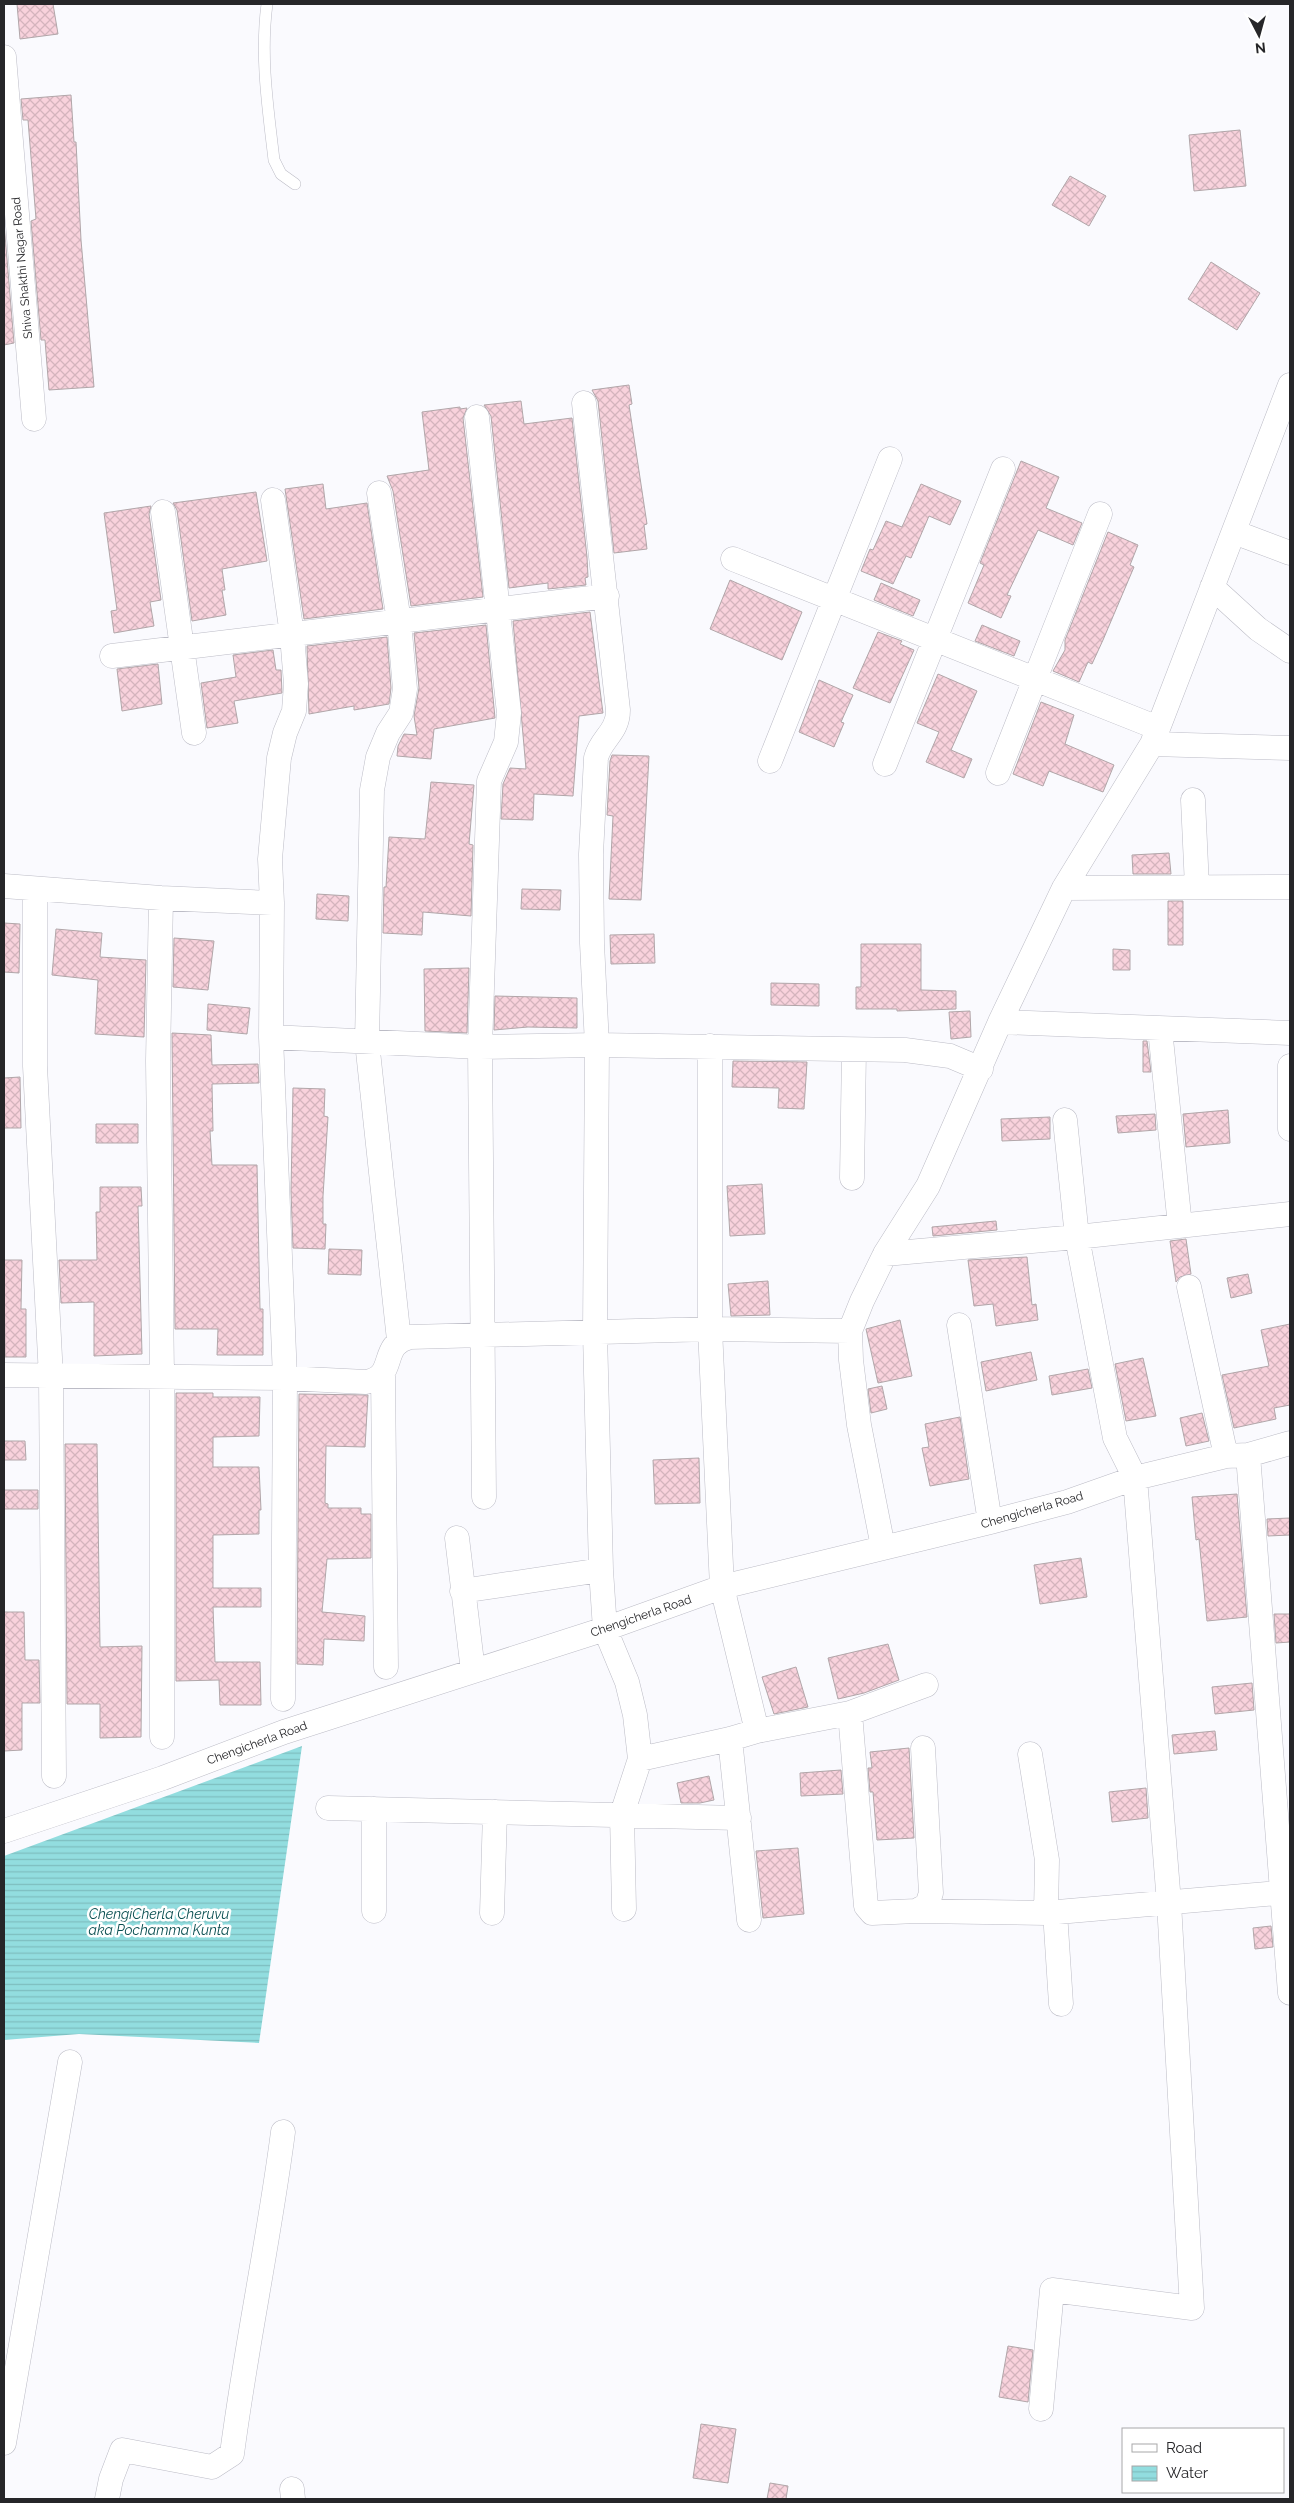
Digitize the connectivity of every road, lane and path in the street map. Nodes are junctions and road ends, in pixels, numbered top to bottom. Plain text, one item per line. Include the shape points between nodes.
1 (267, 4) edge
2 (4, 56) edge
3 (295, 184) dead end
4 (13, 281) edge
5 (1290, 385) edge
6 (584, 403) dead end
7 (477, 417) dead end
8 (34, 419) dead end
9 (890, 460) dead end
10 (1003, 469) dead end
11 (379, 494) dead end
12 (273, 500) dead end
13 (163, 512) dead end
14 (1100, 514) dead end
15 (1234, 532) junction
16 (1290, 553) edge
17 (733, 559) dead end
18 (1212, 587) junction
19 (607, 596) junction
20 (834, 600) junction
21 (499, 608) junction
22 (399, 621) junction
23 (292, 635) junction
24 (936, 640) junction
25 (182, 648) junction
26 (1290, 650) edge
27 (112, 656) dead end
28 (1035, 680) junction
29 (194, 733) dead end
30 (1155, 736) junction
31 (1290, 748) edge
32 (770, 762) dead end
33 (885, 764) dead end
34 (998, 773) dead end
35 (1193, 800) dead end
36 (4, 886) edge
37 (1197, 887) junction
38 (1290, 887) edge
39 (1064, 888) junction
40 (35, 890) junction
41 (161, 898) junction
42 (272, 903) junction
43 (1000, 1022) junction
44 (1160, 1029) junction
45 (1290, 1033) edge
46 (271, 1037) junction
47 (367, 1042) junction
48 (597, 1046) junction
49 (710, 1046) junction
50 (480, 1047) junction
51 (854, 1050) junction
52 (1290, 1066) edge
53 (981, 1069) junction
54 (1065, 1120) dead end
55 (1290, 1130) edge
56 (852, 1178) dead end
57 (1290, 1214) edge
58 (1180, 1226) junction
59 (1077, 1237) junction
60 (885, 1254) junction
61 (1189, 1287) dead end
62 (959, 1325) dead end
63 (710, 1329) junction
64 (850, 1331) junction
65 (595, 1333) junction
66 (481, 1334) junction
67 (399, 1340) junction
68 (383, 1374) junction
69 (4, 1375) edge
70 (162, 1375) junction
71 (51, 1377) junction
72 (284, 1378) junction
73 (1290, 1443) edge
74 (1237, 1455) junction
75 (1134, 1478) junction
76 (484, 1497) dead end
77 (990, 1522) junction
78 (457, 1538) dead end
79 (883, 1547) junction
80 (601, 1570) junction
81 (722, 1587) junction
82 (462, 1591) junction
83 (605, 1629) junction
84 (386, 1667) dead end
85 (473, 1671) junction
86 (926, 1685) dead end
87 (283, 1699) dead end
88 (850, 1713) junction
89 (757, 1731) junction
90 (162, 1737) dead end
91 (730, 1739) junction
92 (923, 1748) dead end
93 (1030, 1754) dead end
94 (640, 1758) junction
95 (54, 1776) dead end
96 (328, 1808) dead end
97 (374, 1809) junction
98 (495, 1812) junction
99 (622, 1814) junction
100 (739, 1818) junction
101 (4, 1832) edge
102 (1287, 1893) edge
103 (1168, 1903) junction
104 (624, 1909) dead end
105 (374, 1910) dead end
106 (916, 1911) junction
107 (492, 1912) dead end
108 (1051, 1912) junction
109 (749, 1920) dead end
110 (1290, 1993) edge
111 (1061, 2004) dead end
112 (70, 2062) dead end
113 (283, 2132) dead end
114 (1041, 2409) dead end
115 (4, 2443) edge
116 (107, 2499) edge

1 - 3 lane via 263,34 264,68 274,160 281,174
2 - 4 street, Shiva Shakthi Nagar Road
4 - 8 street, Shiva Shakthi Nagar Road
5 - 15 street
6 - 19 street
7 - 21 street
9 - 20 street
10 - 24 street
11 - 22 street
12 - 23 street
13 - 25 street
14 - 28 street
15 - 16 street
15 - 18 street
17 - 20 street
18 - 26 street via 1258,629
18 - 30 street
19 - 21 street
19 - 48 street via 618,720 596,758 591,854
20 - 24 street
20 - 32 street
21 - 22 street
21 - 50 street via 509,713 506,742 489,782
22 - 23 street
22 - 47 street via 405,689 401,714 388,733 378,757 372,790
23 - 25 street
23 - 42 street via 296,684 294,711 285,733 276,786 270,859
24 - 28 street
24 - 33 street
25 - 27 street
25 - 29 street
28 - 30 street
28 - 34 street
30 - 31 street
30 - 39 street
35 - 37 street
36 - 40 street
37 - 38 street
37 - 39 street
39 - 43 street
40 - 41 street
40 - 71 street via 35,1066
41 - 42 street
41 - 70 street via 158,1061
42 - 46 street
43 - 44 street
43 - 53 street
44 - 45 street
44 - 58 street
46 - 47 street
46 - 72 street
47 - 50 street
47 - 67 street
48 - 49 street
48 - 50 street
48 - 65 street
49 - 51 street
49 - 63 street
50 - 66 street
51 - 53 street via 904,1050 950,1056
51 - 56 street
52 - 55 street
53 - 60 street via 928,1186
54 - 59 street
57 - 58 street
58 - 59 street
59 - 60 street
59 - 75 street via 1115,1438
60 - 64 street
61 - 74 street
62 - 77 street
63 - 64 street
63 - 65 street
63 - 81 street
64 - 79 street via 859,1425
65 - 66 street
65 - 80 street
66 - 67 street
66 - 76 street
67 - 68 street
68 - 72 street via 366,1382
68 - 84 street
69 - 71 street
70 - 71 street
70 - 72 street
70 - 90 street
71 - 95 street
72 - 87 street
73 - 74 street, Chengicherla Road
74 - 75 street, Chengicherla Road
74 - 102 street
75 - 77 street, Chengicherla Road via 1067,1502
75 - 103 street
77 - 79 street, Chengicherla Road
78 - 82 street
79 - 81 street, Chengicherla Road
80 - 82 street
80 - 83 street
81 - 83 street, Chengicherla Road
81 - 89 street
82 - 85 street
83 - 85 street, Chengicherla Road
83 - 94 street via 627,1682 636,1715
85 - 101 street, Chengicherla Road via 284,1732 163,1778
86 - 88 street
88 - 89 street
88 - 106 street via 866,1906 872,1913 880,1914
89 - 91 street
91 - 94 street
91 - 100 street
92 - 106 street via 931,1893 928,1905
93 - 108 street via 1047,1860
94 - 99 street
96 - 97 street
97 - 98 street
97 - 105 street
98 - 99 street
98 - 107 street
99 - 100 street
99 - 104 street
100 - 109 street
102 - 103 street
102 - 110 street
103 - 108 street
103 - 114 street via 1192,2308 1052,2290
106 - 108 street
108 - 111 street
112 - 115 street
113 - 116 street via 271,2225 242,2380 232,2454 212,2467 122,2450

